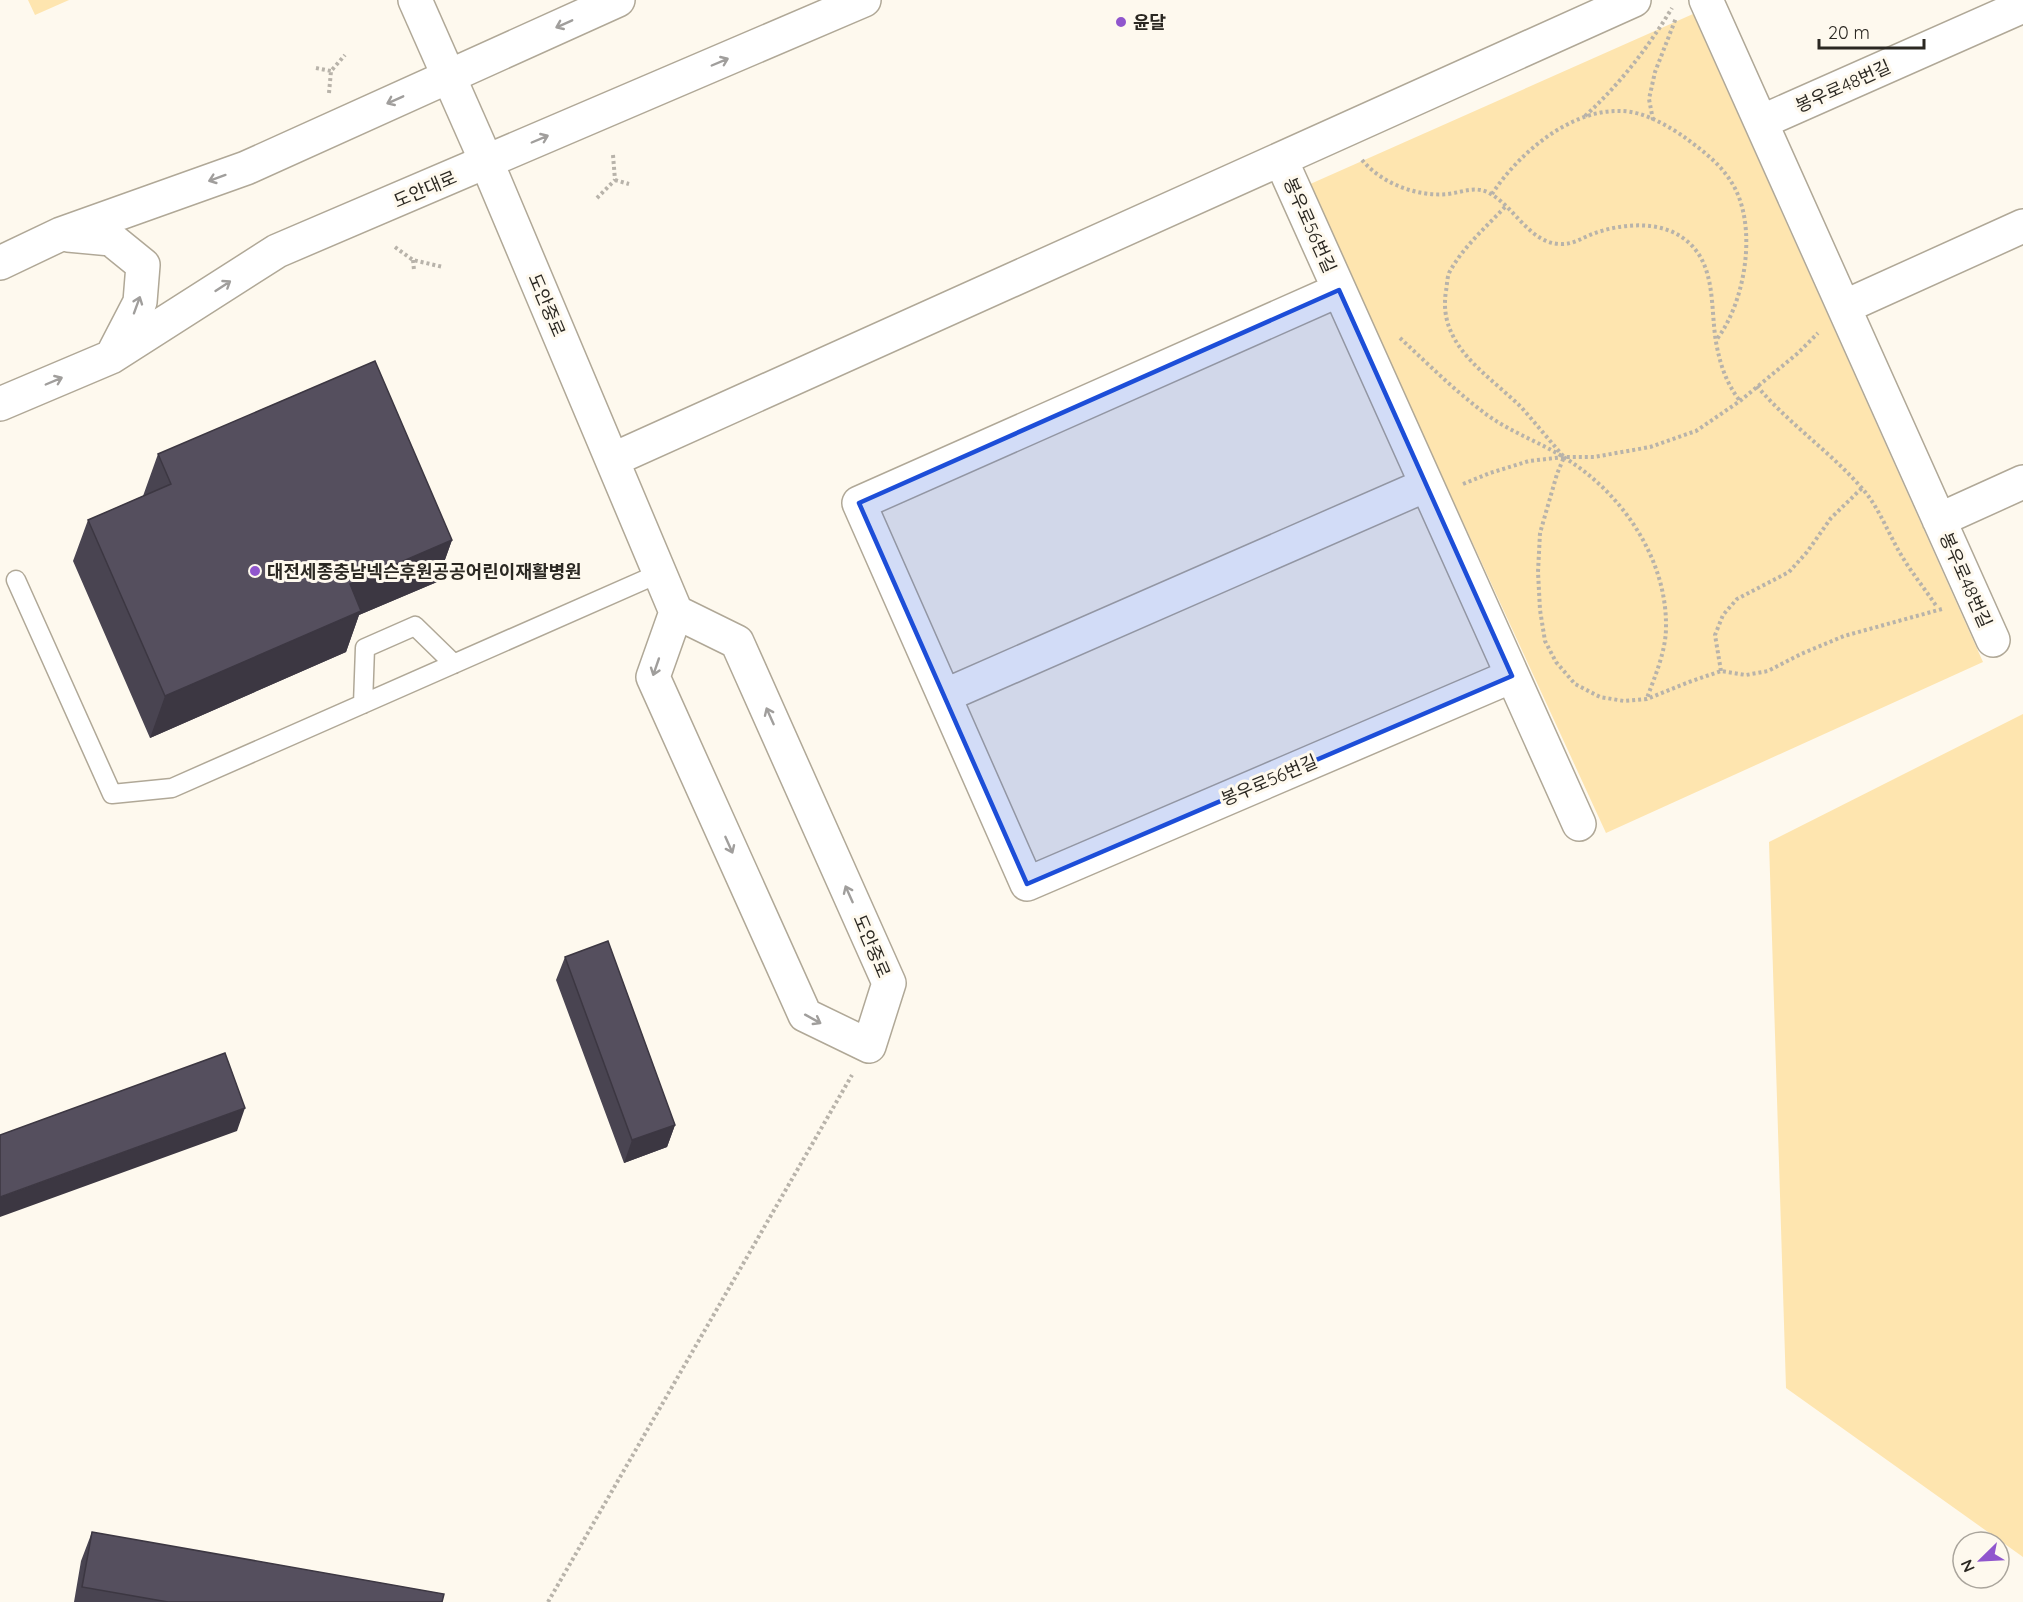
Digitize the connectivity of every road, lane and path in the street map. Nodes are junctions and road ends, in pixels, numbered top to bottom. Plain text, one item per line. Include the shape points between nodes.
1 (415, 0) edge
2 (618, 0) edge
3 (864, 0) edge
4 (1634, 0) edge
5 (1677, 0) edge
6 (1693, 5) edge
7 (2023, 6) edge
8 (345, 55) dead end
9 (316, 68) dead end
10 (331, 71) junction
11 (449, 76) junction
12 (329, 98) dead end
13 (1581, 119) junction
14 (1653, 121) junction
15 (1761, 122) junction
16 (1342, 132) junction
17 (613, 154) dead end
18 (1281, 160) junction
19 (487, 163) junction
20 (615, 180) junction
21 (628, 184) dead end
22 (1492, 194) junction
23 (597, 198) dead end
24 (1505, 207) junction
25 (2023, 226) edge
26 (61, 234) junction
27 (395, 247) dead end
28 (412, 260) junction
29 (0, 263) edge
30 (443, 267) dead end
31 (414, 270) dead end
32 (1339, 290) junction
33 (1844, 308) junction
34 (1397, 336) dead end
35 (1716, 341) junction
36 (111, 357) junction
37 (1757, 386) junction
38 (1740, 400) junction
39 (0, 404) edge
40 (1564, 457) junction
41 (612, 460) junction
42 (2023, 483) edge
43 (1426, 484) junction
44 (1862, 488) junction
45 (1939, 520) junction
46 (660, 573) junction
47 (16, 580) dead end
48 (1974, 598) junction
49 (1940, 610) junction
50 (676, 612) junction
51 (1993, 640) dead end
52 (454, 664) junction
53 (1721, 671) junction
54 (1512, 676) junction
55 (944, 696) junction
56 (1647, 699) junction
57 (363, 704) junction
58 (1579, 824) dead end
59 (869, 1046) junction
60 (548, 1602) edge

1 - 11 street, 도안중로
2 -> 11 street
19 -> 3 street, 도안대로
4 - 16 street
5 - 13 path via 1631,69
6 - 14 path via 1655,72 1649,99
6 - 15 street, 봉우로48번길
7 - 15 street, 봉우로48번길
8 - 10 path
9 - 10 path
10 - 12 path
11 - 19 street, 도안중로
11 -> 26 street via 246,168
13 - 14 path via 1622,111
13 - 22 path via 1526,153 1505,173
14 - 35 path via 1675,130 1710,157 1731,180 1741,203 1747,255 1732,313
15 - 33 street, 봉우로48번길
16 - 18 street
16 - 22 path via 1365,164 1391,184 1430,195 1473,188
17 - 20 path
18 - 32 street, 봉우로56번길
18 - 41 street
36 -> 19 street, 도안대로 via 277,251
19 - 41 street, 도안중로
20 - 21 path
20 - 23 path
22 - 24 path
24 - 35 path via 1548,242 1575,242 1624,226 1655,226 1682,237 1698,253 1708,273
24 - 40 path via 1448,275 1446,323 1454,342 1522,408
25 - 33 street
26 - 29 street
36 -> 26 street via 140,302 142,265 111,239
27 - 28 path
28 - 30 path
28 - 31 path
32 - 43 street, 봉우로56번길
32 - 55 street, 봉우로56번길 via 859,503
33 - 37 path
33 - 45 street, 봉우로48번길
34 - 40 path via 1482,412
35 - 38 path via 1729,387
39 -> 36 street, 도안대로
37 - 38 path
37 - 44 path
38 - 40 path via 1696,431 1650,447 1594,457
40 - 43 path via 1529,461 1490,472 1451,490
40 - 56 path via 1615,498 1655,566 1665,598 1666,630
40 - 56 path via 1539,533 1540,610 1545,641 1575,684 1600,697 1624,702
41 - 46 street, 도안중로
42 - 45 street, 봉우로48번길
43 - 54 street, 봉우로56번길
43 - 55 street
44 - 49 path
44 - 53 path via 1831,518 1789,572 1737,599 1723,615 1715,635
45 - 48 street, 봉우로48번길
46 - 50 street, 도안중로
46 - 52 lane
47 - 57 lane via 111,794 172,788
48 - 49 path
48 - 51 street, 봉우로48번길
49 - 53 path via 1844,636 1768,671 1746,675
59 -> 50 street, 도안중로 via 889,983 861,919 737,642
50 -> 59 street via 653,677 805,1016
52 - 57 lane
52 - 57 lane via 415,626 364,648
53 - 56 path
54 - 55 street, 봉우로56번길 via 1027,884
54 - 58 street, 봉우로56번길
59 - 60 path

